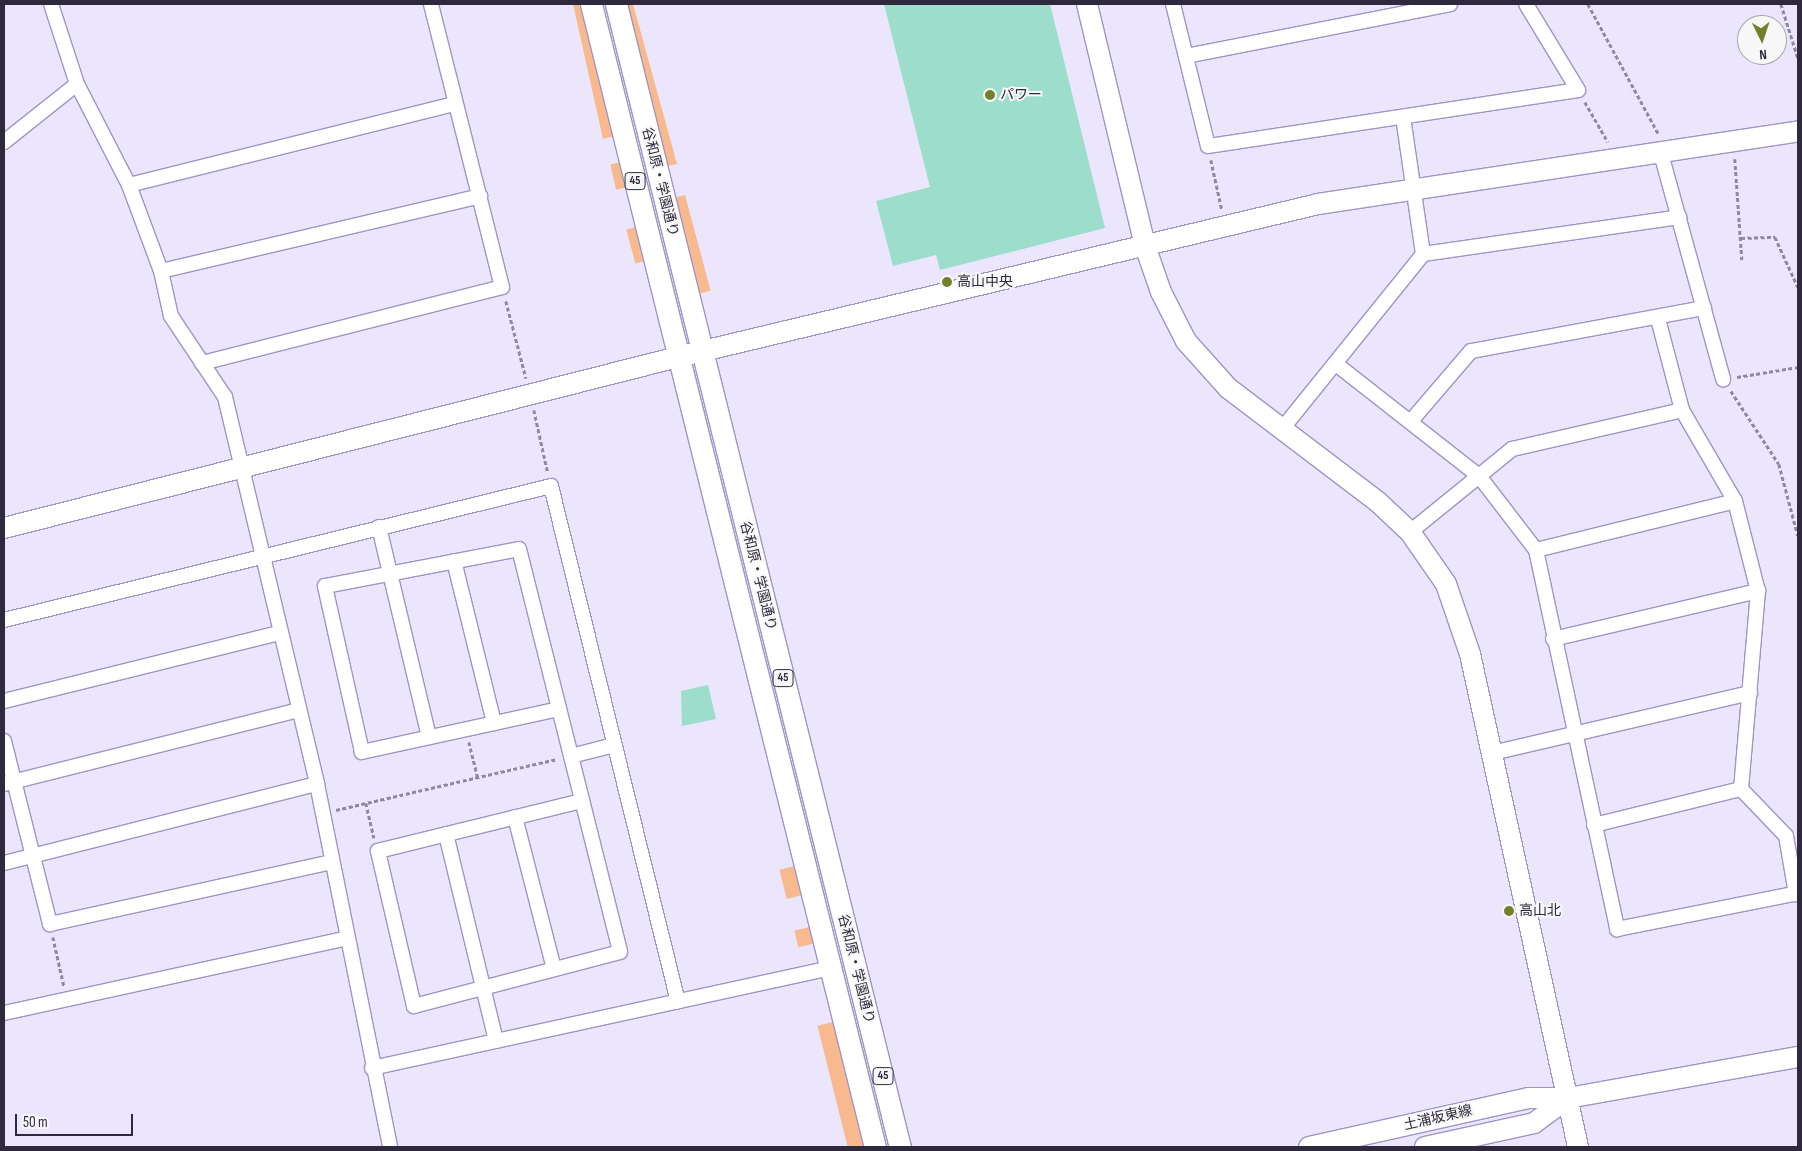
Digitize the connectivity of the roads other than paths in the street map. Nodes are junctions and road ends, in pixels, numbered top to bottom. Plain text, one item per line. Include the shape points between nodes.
1 (51, 4) edge
2 (431, 4) edge
3 (591, 4) edge
4 (616, 4) edge
5 (1087, 4) edge
6 (1173, 4) edge
7 (1450, 4) edge
8 (1526, 4) edge
9 (1186, 56) junction
10 (77, 84) junction
11 (455, 104) junction
12 (1403, 117) junction
13 (1798, 131) edge
14 (4, 142) edge
15 (1663, 150) junction
16 (129, 185) junction
17 (1412, 186) junction
18 (480, 196) junction
19 (1679, 217) junction
20 (1145, 246) junction
21 (1422, 254) junction
22 (161, 271) junction
23 (1704, 308) junction
24 (1658, 319) junction
25 (702, 352) junction
26 (678, 357) junction
27 (202, 363) junction
28 (1336, 364) junction
29 (1723, 380) road end
30 (1682, 410) junction
31 (1411, 421) junction
32 (1282, 429) junction
33 (239, 469) junction
34 (1479, 476) junction
35 (1735, 501) junction
36 (379, 527) junction
37 (4, 528) edge
38 (1410, 532) junction
39 (1536, 550) junction
40 (259, 556) junction
41 (454, 561) junction
42 (390, 574) junction
43 (1758, 591) junction
44 (4, 620) edge
45 (279, 633) junction
46 (1553, 640) junction
47 (1750, 693) junction
48 (4, 701) edge
49 (559, 709) junction
50 (298, 710) junction
51 (494, 723) junction
52 (1574, 735) junction
53 (429, 737) junction
54 (4, 741) edge
55 (614, 745) junction
56 (1492, 753) junction
57 (570, 756) junction
58 (9, 783) edge
59 (317, 784) junction
60 (1741, 789) junction
61 (582, 801) junction
62 (515, 817) junction
63 (1594, 825) junction
64 (446, 834) junction
65 (33, 856) junction
66 (332, 862) junction
67 (4, 863) edge
68 (1797, 894) edge
69 (347, 938) junction
70 (830, 968) junction
71 (554, 969) junction
72 (483, 988) junction
73 (678, 1002) junction
74 (4, 1013) edge
75 (496, 1041) junction
76 (1798, 1057) edge
77 (372, 1068) junction
78 (1568, 1098) junction
79 (390, 1147) edge
80 (874, 1147) edge
81 (900, 1147) edge
82 (1309, 1147) edge
83 (1426, 1147) edge
84 (1578, 1147) edge

1 - 10 street
2 - 11 street
3 - 26 main road, 谷和原・学園通り / 45
4 - 25 main road, 谷和原・学園通り / 45
5 - 20 street
6 - 9 street
7 - 9 street
8 - 12 street via 1578,90
9 - 12 street via 1208,146
10 - 14 street
10 - 16 street
11 - 16 street
11 - 18 street
12 - 17 street
13 - 15 street
15 - 17 street
15 - 19 street
16 - 22 street
17 - 20 street
17 - 21 street
18 - 22 street
18 - 27 street via 502,288
19 - 21 street
19 - 23 street
20 - 25 street
20 - 32 street via 1172,319 1202,364
21 - 28 street
22 - 27 street via 171,316
23 - 24 street
23 - 29 street
24 - 30 street
24 - 31 street via 1470,351
25 - 26 street
25 - 81 main road, 谷和原・学園通り / 45
26 - 33 street
26 - 70 main road, 谷和原・学園通り / 45
27 - 33 street via 225,397
28 - 31 street
28 - 32 street
30 - 34 street via 1512,450
30 - 35 street
31 - 34 street
32 - 38 street via 1378,502
33 - 37 street
33 - 40 street
34 - 38 street
34 - 39 street
35 - 39 street
35 - 43 street
36 - 40 street
36 - 42 street
36 - 55 street via 551,486
38 - 56 street via 1446,584 1459,616
39 - 46 street
40 - 44 street
40 - 45 street
41 - 42 street
41 - 49 street via 519,549
41 - 51 street
42 - 53 street
42 - 53 street via 325,586 362,752
43 - 46 street
43 - 47 street
45 - 48 street
45 - 50 street
46 - 52 street
47 - 52 street
47 - 60 street
49 - 51 street
49 - 57 street
50 - 58 street
50 - 59 street
51 - 53 street
52 - 56 street
52 - 63 street
54 - 58 street
55 - 57 street
55 - 73 street
56 - 78 street
57 - 61 street
58 - 65 street
59 - 65 street
59 - 66 street
60 - 63 street
60 - 68 street via 1786,836
61 - 62 street
61 - 71 street via 620,952
62 - 64 street
62 - 71 street
63 - 68 street via 1617,929
64 - 72 street
64 - 72 street via 378,851 414,1006
65 - 66 street via 50,924
65 - 67 street
66 - 69 street
69 - 74 street
69 - 77 street
70 - 73 street
70 - 80 main road, 谷和原・学園通り / 45
71 - 72 street
72 - 75 street
73 - 75 street
75 - 77 street
76 - 78 street, 土浦坂東線
77 - 79 street
78 - 82 street, 土浦坂東線 via 1528,1098
78 - 83 street, 土浦坂東線 via 1534,1123
78 - 84 street

